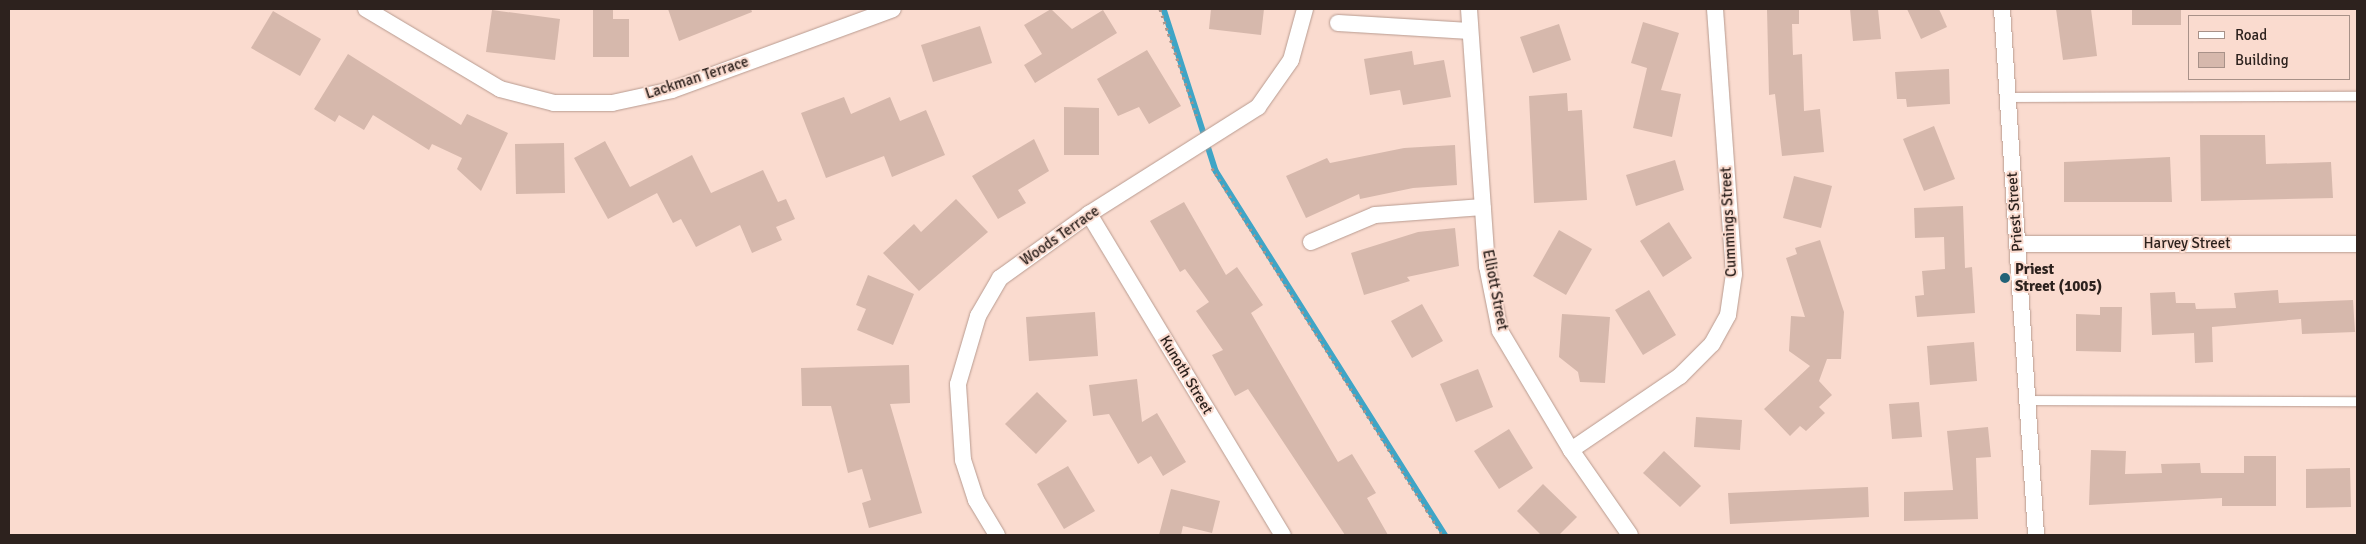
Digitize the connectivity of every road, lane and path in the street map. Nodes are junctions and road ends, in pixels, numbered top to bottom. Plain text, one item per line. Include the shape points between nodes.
1 (366, 9) edge
2 (893, 9) edge
3 (1160, 9) edge
4 (1305, 9) edge
5 (1469, 9) edge
6 (1715, 9) edge
7 (2002, 9) edge
8 (393, 15) edge
9 (1338, 23) dead end
10 (1470, 30) junction
11 (2357, 96) edge
12 (2006, 97) junction
13 (1198, 120) dead end
14 (1212, 168) dead end
15 (1483, 207) junction
16 (1089, 214) junction
17 (1311, 242) dead end
18 (2017, 244) junction
19 (2357, 244) edge
20 (2026, 400) junction
21 (2357, 401) edge
22 (1571, 450) junction
23 (997, 535) edge
24 (1283, 535) edge
25 (1442, 535) edge
26 (1630, 535) edge
27 (2036, 535) edge

1 - 8 street, Lackman Terrace
2 - 8 street, Lackman Terrace via 672,90 612,104 554,103 500,89
3 - 13 path
4 - 16 street, Woods Terrace via 1291,60 1258,107
5 - 10 street, Elliott Street
6 - 22 street, Cummings Street via 1734,274 1728,315 1712,344 1680,376
7 - 12 street, Priest Street
9 - 10 street
10 - 15 street, Elliott Street
11 - 12 lane
12 - 18 street, Priest Street
14 - 25 path
15 - 17 street via 1375,215
15 - 22 street, Elliott Street via 1487,266 1500,331
16 - 23 street, Woods Terrace via 1000,278 978,316 966,348 958,384 962,460 976,500
16 - 24 street, Kunoth Street
18 - 19 street, Harvey Street
18 - 20 street, Priest Street
20 - 21 lane
20 - 27 street, Priest Street
22 - 26 street, Elliott Street

